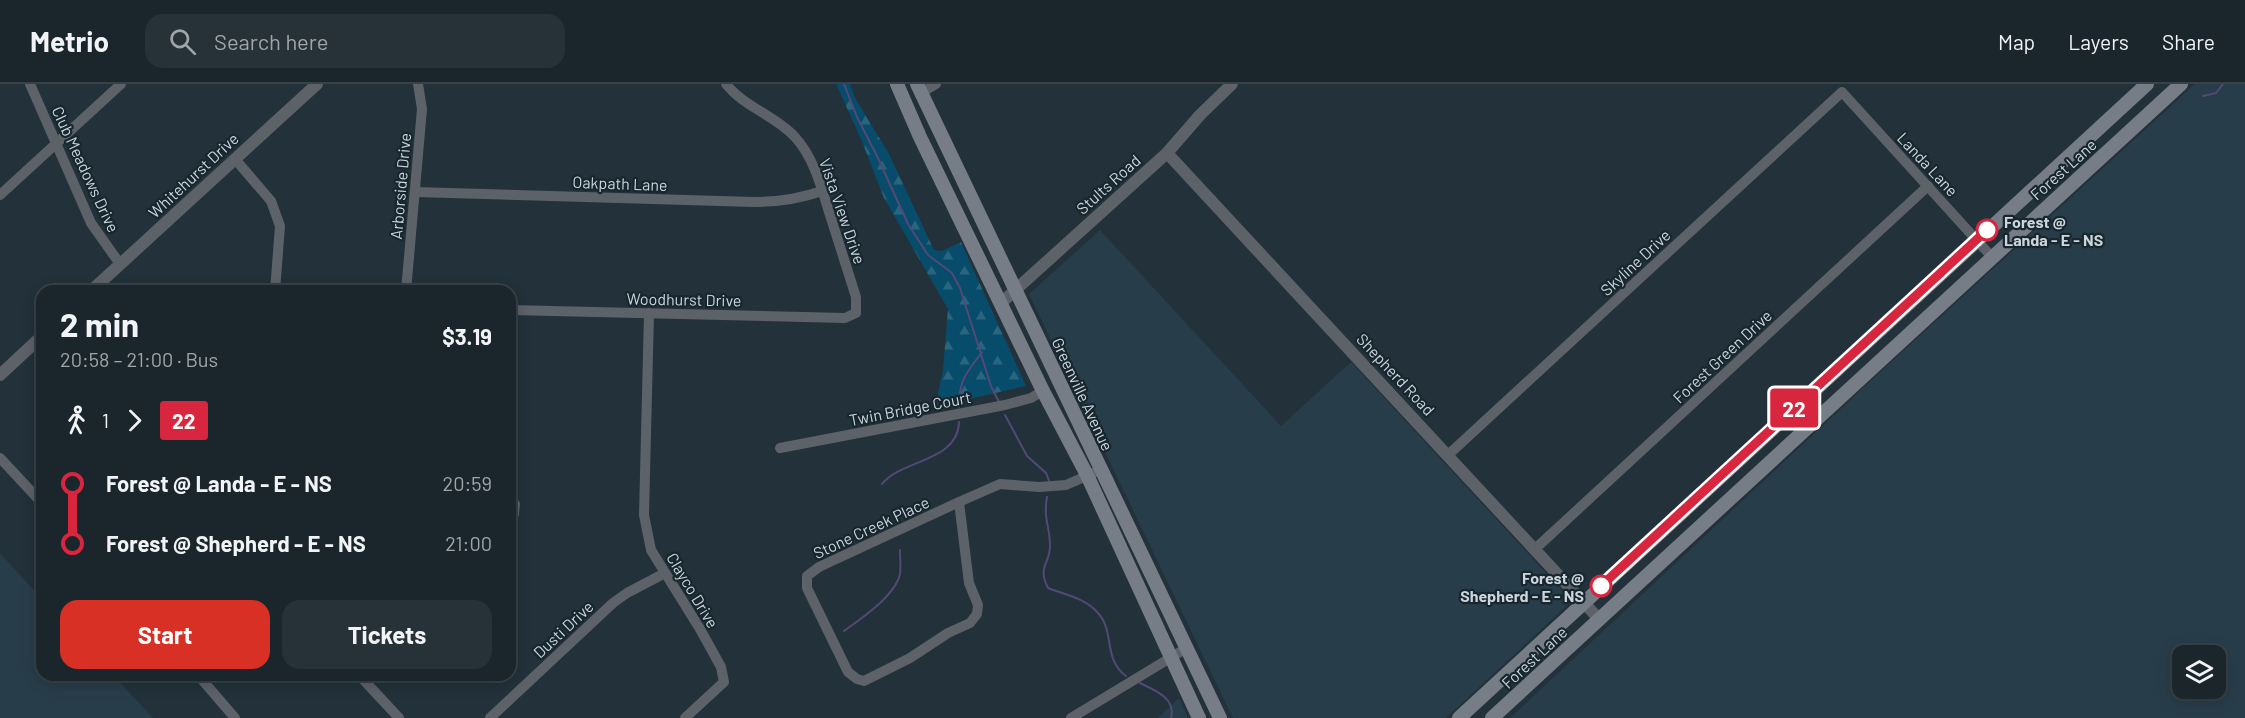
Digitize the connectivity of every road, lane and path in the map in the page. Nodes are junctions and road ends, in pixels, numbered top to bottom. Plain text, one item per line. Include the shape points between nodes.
1 (30, 84) edge
2 (121, 84) edge
3 (317, 84) edge
4 (418, 84) edge
5 (726, 84) edge
6 (897, 84) edge
7 (936, 84) edge
8 (1232, 84) edge
9 (2147, 84) edge
10 (2172, 87) edge
11 (919, 89) edge
12 (1842, 92) joint
13 (57, 143) junction
14 (1167, 153) junction
15 (235, 159) junction
16 (1928, 186) junction
17 (822, 191) junction
18 (415, 192) junction
19 (0, 195) edge
20 (1977, 240) junction
21 (1992, 257) junction
22 (120, 264) junction
23 (97, 285) edge
24 (275, 285) edge
25 (407, 285) edge
26 (1014, 290) junction
27 (1001, 303) junction
28 (516, 310) edge
29 (650, 313) junction
30 (856, 313) joint
31 (1870, 338) junction
32 (36, 342) edge
33 (1886, 354) junction
34 (0, 375) edge
35 (1043, 391) junction
36 (780, 448) dead end
37 (1448, 455) junction
38 (0, 458) edge
39 (1100, 470) junction
40 (1087, 475) junction
41 (36, 497) edge
42 (959, 502) junction
43 (1658, 534) junction
44 (1535, 549) junction
45 (1673, 551) junction
46 (666, 573) junction
47 (1584, 602) junction
48 (1599, 619) junction
49 (1185, 649) junction
50 (1170, 658) junction
51 (203, 681) edge
52 (365, 681) edge
53 (1471, 707) junction
54 (235, 718) edge
55 (399, 718) edge
56 (490, 718) edge
57 (685, 718) edge
58 (1071, 718) edge
59 (1199, 718) edge
60 (1220, 718) edge
61 (1459, 718) edge
62 (1481, 718) edge
63 (1492, 718) edge

1 - 13 street, Club Meadows Drive
2 - 13 street
3 - 15 street, Whitehurst Drive
4 - 18 street, Arborside Drive via 422,109
5 - 17 street, Vista View Drive via 744,103 775,119 794,135 806,150
6 - 27 main road, Greenville Avenue
7 - 11 street
8 - 14 street, Stults Road
9 - 20 main road, Forest Lane
10 - 21 main road, Forest Lane
11 - 26 main road, Greenville Avenue
12 - 16 street, Landa Lane
12 - 37 street, Skyline Drive
13 - 19 street
13 - 22 street, Club Meadows Drive via 91,223
14 - 26 street, Stults Road
14 - 37 street, Shepherd Road
15 - 22 street, Whitehurst Drive
15 - 24 street via 272,201 280,226
16 - 20 street, Landa Lane
16 - 44 street, Forest Green Drive
17 - 18 street, Oakpath Lane via 791,200 754,202
17 - 30 street, Vista View Drive via 856,297
18 - 25 street, Arborside Drive
20 - 21 street, Landa Lane
20 - 31 main road, Forest Lane
21 - 33 main road, Forest Lane
22 - 23 street, Whitehurst Drive
26 - 27 street, Stults Road
26 - 39 main road, Greenville Avenue
27 - 35 main road, Greenville Avenue
28 - 29 street, Woodhurst Drive
29 - 30 street, Woodhurst Drive via 845,318
29 - 46 street, Clayco Drive via 643,500 651,550
31 - 33 main road
31 - 43 main road, Forest Lane
32 - 34 street
33 - 45 main road, Forest Lane
35 - 36 street, Twin Bridge Court via 1005,405
35 - 40 main road, Greenville Avenue
37 - 44 street, Shepherd Road
38 - 41 street
39 - 40 street, Stone Creek Place
39 - 49 main road, Greenville Avenue
40 - 42 street, Stone Creek Place via 1066,485 1000,484
40 - 50 main road, Greenville Avenue
42 - 42 street, Stone Creek Place via 807,576 807,588 848,672 856,680 864,681 910,658 977,614
43 - 45 main road
43 - 47 main road, Forest Lane
44 - 47 street, Shepherd Road
45 - 48 main road, Forest Lane
46 - 56 street, Dusti Drive via 613,603
46 - 57 street, Clayco Drive via 721,667 724,682
47 - 48 street, Shepherd Road
47 - 53 main road, Forest Lane
48 - 63 main road, Forest Lane
49 - 50 street
49 - 60 main road, Greenville Avenue
50 - 58 street
50 - 59 main road, Greenville Avenue
51 - 54 street
52 - 55 street
53 - 61 main road, Forest Lane
53 - 62 main road

